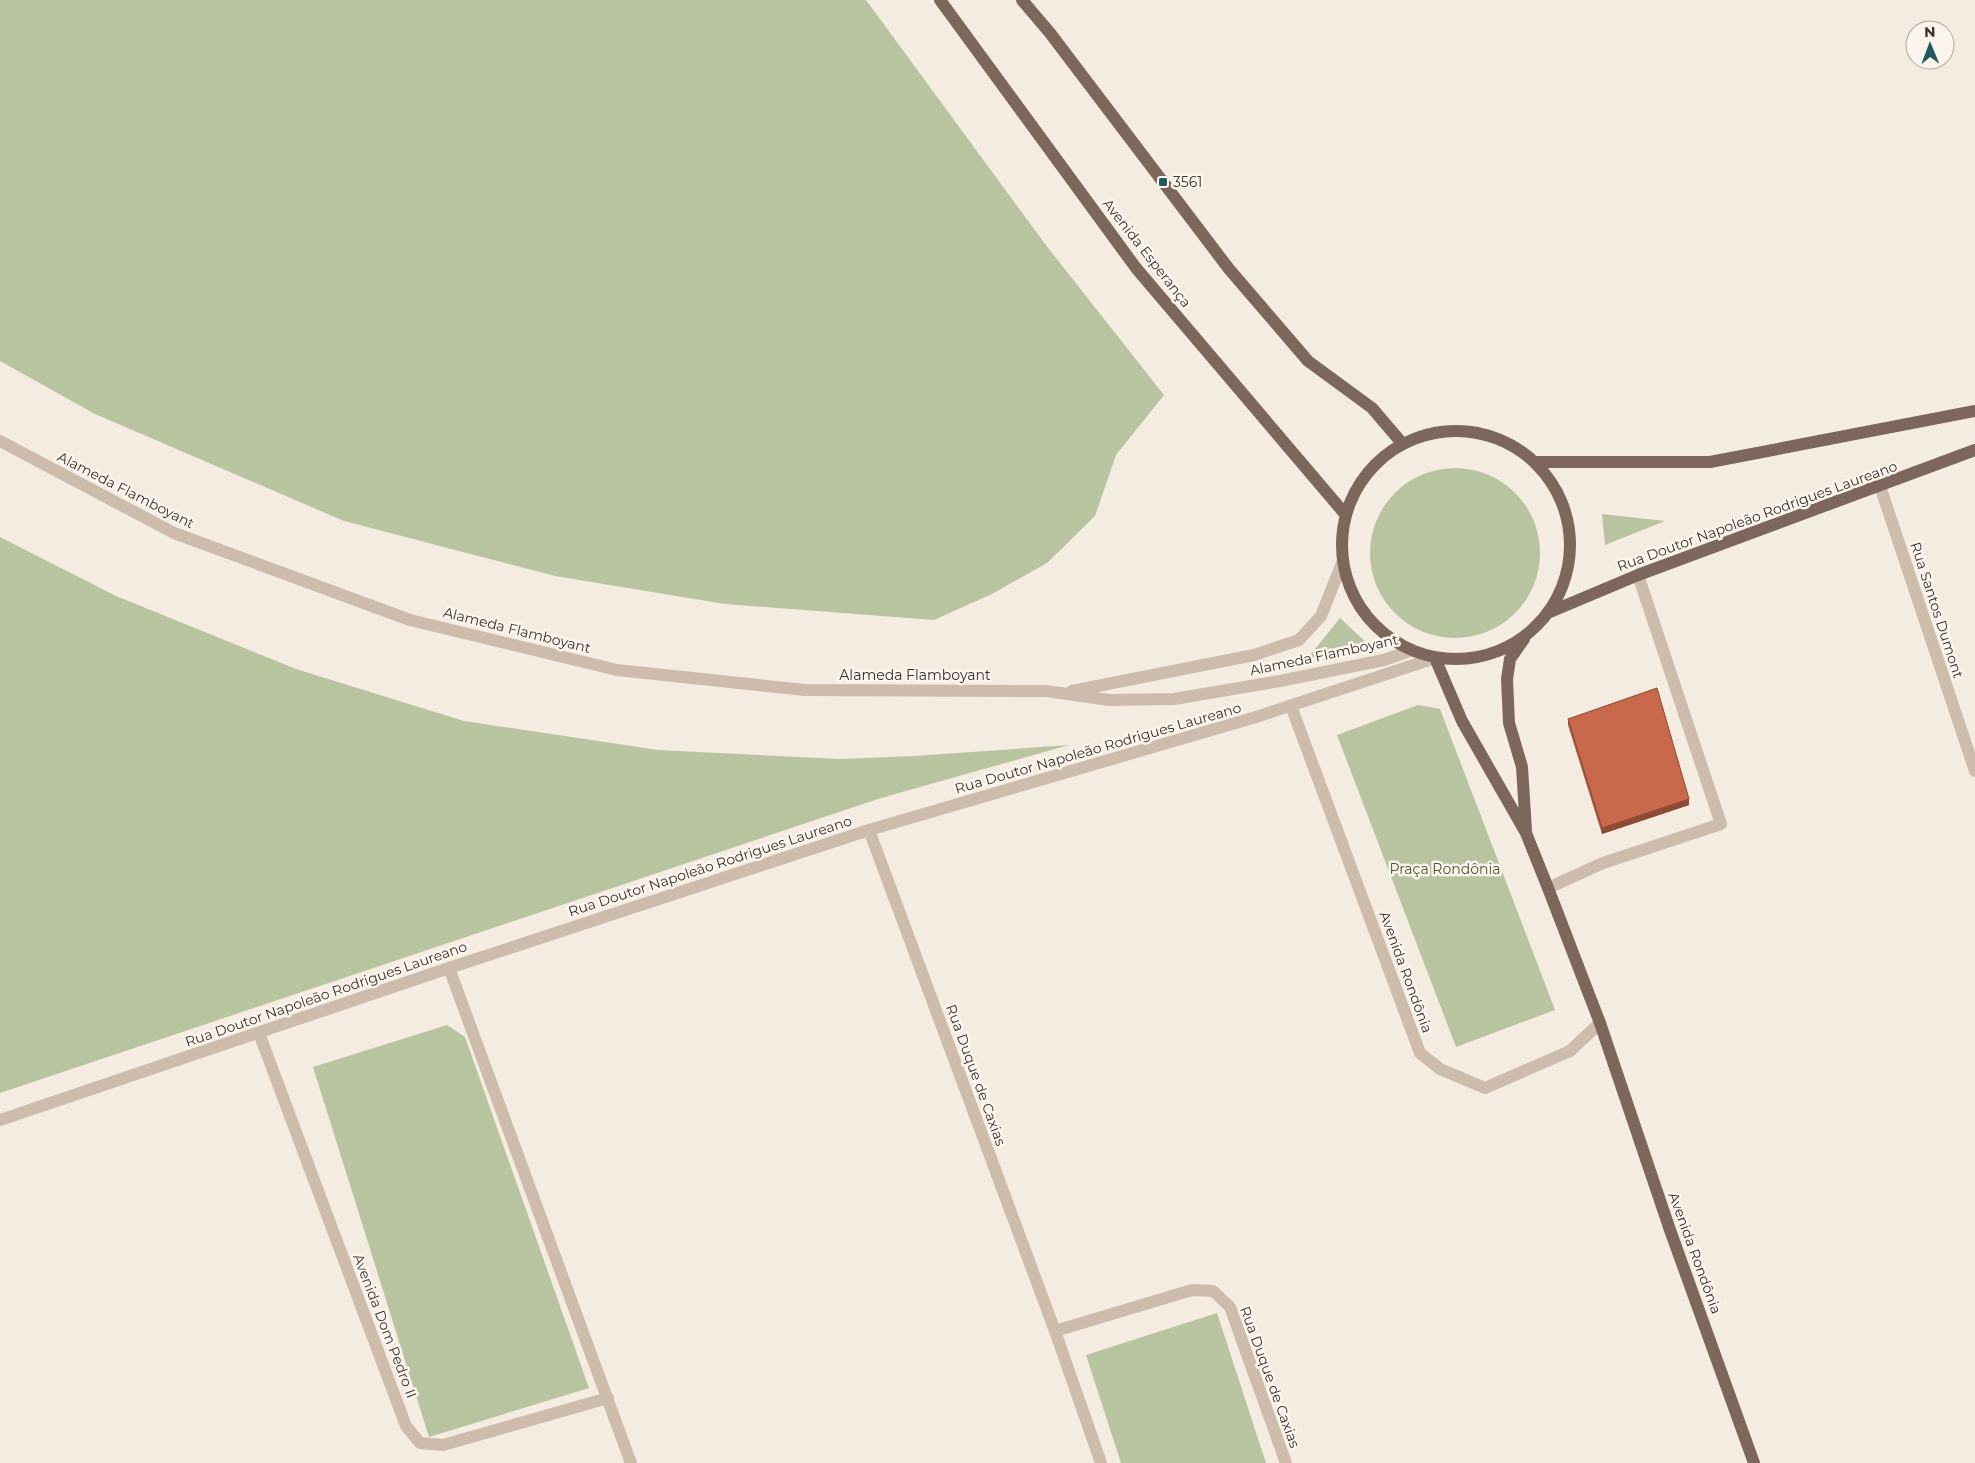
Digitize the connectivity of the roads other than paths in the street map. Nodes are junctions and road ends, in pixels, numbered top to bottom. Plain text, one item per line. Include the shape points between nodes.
1 (940, 0) edge
2 (1022, 0) edge
3 (1975, 411) edge
4 (0, 441) edge
5 (1401, 442) junction
6 (1975, 450) edge
7 (1538, 462) junction
8 (1880, 486) junction
9 (1345, 514) junction
10 (1342, 563) junction
11 (1638, 576) junction
12 (1550, 612) junction
13 (1525, 638) junction
14 (1412, 650) junction
15 (1435, 658) junction
16 (1064, 692) junction
17 (1291, 706) junction
18 (1975, 771) edge
19 (869, 830) junction
20 (1526, 833) junction
21 (1548, 888) junction
22 (449, 968) junction
23 (1600, 1023) junction
24 (259, 1033) junction
25 (0, 1120) edge
26 (1055, 1331) junction
27 (608, 1398) junction
28 (631, 1463) edge
29 (1101, 1463) edge
30 (1286, 1463) edge
31 (1754, 1463) edge

1 - 9 main road, Avenida Esperança via 1136,268
2 - 5 main road via 1229,269 1308,361 1372,408
3 - 7 main road via 1710,462
4 - 16 street, Alameda Flamboyant via 174,533 410,620 618,670 805,690
5 - 7 main road via 1448,429 1497,436
5 - 9 main road via 1365,472
6 - 8 main road, Rua Doutor Napoleão Rodrigues Laureano
7 - 12 main road via 1567,508 1571,562
8 - 11 main road, Rua Doutor Napoleão Rodrigues Laureano
8 - 18 street, Rua Santos Dumont
9 - 10 main road
10 - 14 main road via 1355,600 1379,630
10 - 16 street, Alameda Flamboyant via 1321,616 1299,640 1254,655
11 - 12 main road, Rua Doutor Napoleão Rodrigues Laureano
11 - 21 street via 1721,824 1603,863
12 - 13 main road
13 - 15 main road via 1497,652 1466,659
13 - 20 main road, Avenida Rondônia via 1510,660 1507,679 1509,723 1522,767
14 - 15 main road
14 - 16 street, Alameda Flamboyant via 1384,660 1289,680 1174,699 1109,700
15 - 17 street, Rua Doutor Napoleão Rodrigues Laureano
15 - 20 main road, Avenida Rondônia via 1462,721
17 - 19 street, Rua Doutor Napoleão Rodrigues Laureano
17 - 23 street, Avenida Rondônia via 1420,1053 1440,1069 1485,1088 1570,1051
19 - 22 street, Rua Doutor Napoleão Rodrigues Laureano
19 - 26 street, Rua Duque de Caxias
20 - 21 main road, Avenida Rondônia
21 - 23 main road, Avenida Rondônia
22 - 24 street, Rua Doutor Napoleão Rodrigues Laureano
22 - 27 street
23 - 31 main road, Avenida Rondônia
24 - 25 street, Rua Doutor Napoleão Rodrigues Laureano
24 - 27 street, Avenida Dom Pedro II via 406,1426 420,1443 443,1445
26 - 29 street, Rua Duque de Caxias
26 - 30 street, Rua Duque de Caxias via 1192,1290 1213,1290 1230,1307
27 - 28 street

